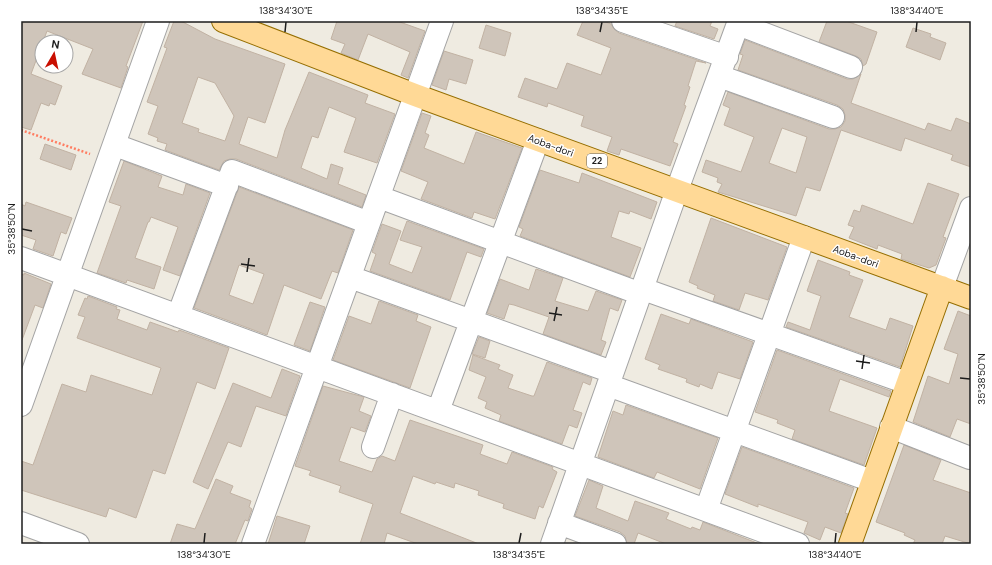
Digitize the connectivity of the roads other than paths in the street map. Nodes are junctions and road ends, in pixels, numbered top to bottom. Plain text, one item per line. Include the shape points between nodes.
1 (158, 21) edge
2 (223, 21) edge
3 (442, 21) edge
4 (623, 21) edge
5 (739, 22) edge
6 (723, 66) junction
7 (851, 66) dead end
8 (416, 95) junction
9 (833, 117) dead end
10 (538, 140) junction
11 (112, 153) junction
12 (227, 186) junction
13 (677, 190) junction
14 (379, 197) junction
15 (971, 208) edge
16 (369, 223) junction
17 (804, 237) junction
18 (500, 242) junction
19 (21, 258) edge
20 (68, 275) junction
21 (350, 277) junction
22 (942, 288) junction
23 (642, 292) junction
24 (971, 298) edge
25 (178, 316) junction
26 (472, 321) junction
27 (769, 333) junction
28 (318, 367) junction
29 (610, 379) junction
30 (908, 382) junction
31 (392, 394) junction
32 (21, 404) edge
33 (438, 411) junction
34 (892, 427) junction
35 (734, 431) junction
36 (374, 447) dead end
37 (970, 458) edge
38 (580, 464) junction
39 (872, 481) junction
40 (706, 510) junction
41 (21, 523) edge
42 (559, 523) junction
43 (78, 544) edge
44 (253, 544) edge
45 (552, 544) edge
46 (615, 544) edge
47 (798, 544) edge
48 (850, 544) edge

1 - 11 street
2 - 8 main road, Aoba-dori / 22
3 - 8 street
4 - 6 street
5 - 6 street
5 - 7 street
6 - 9 street
6 - 13 street
8 - 10 main road, Aoba-dori / 22
8 - 14 street
10 - 13 main road, Aoba-dori / 22
10 - 18 street
11 - 12 street
11 - 20 street
12 - 16 street via 232,171
12 - 25 street
13 - 17 main road, Aoba-dori / 22
13 - 23 street
14 - 16 street
14 - 18 street
15 - 22 street
16 - 21 street
17 - 22 main road, Aoba-dori / 22
17 - 27 street
18 - 23 street
18 - 26 street
19 - 20 street
20 - 25 street
20 - 32 street
21 - 26 street
21 - 28 street
22 - 24 main road, Aoba-dori / 22
22 - 30 main road
23 - 27 street
23 - 29 street
25 - 28 street
26 - 29 street
26 - 33 street
27 - 30 street
27 - 35 street
28 - 31 street
28 - 44 street
29 - 35 street
29 - 38 street
30 - 34 main road
31 - 33 street
31 - 36 street
33 - 38 street
34 - 37 street
34 - 39 main road
35 - 39 street
35 - 40 street
38 - 40 street
38 - 42 street
39 - 48 main road
40 - 47 street
41 - 43 street
42 - 45 street
42 - 46 street

